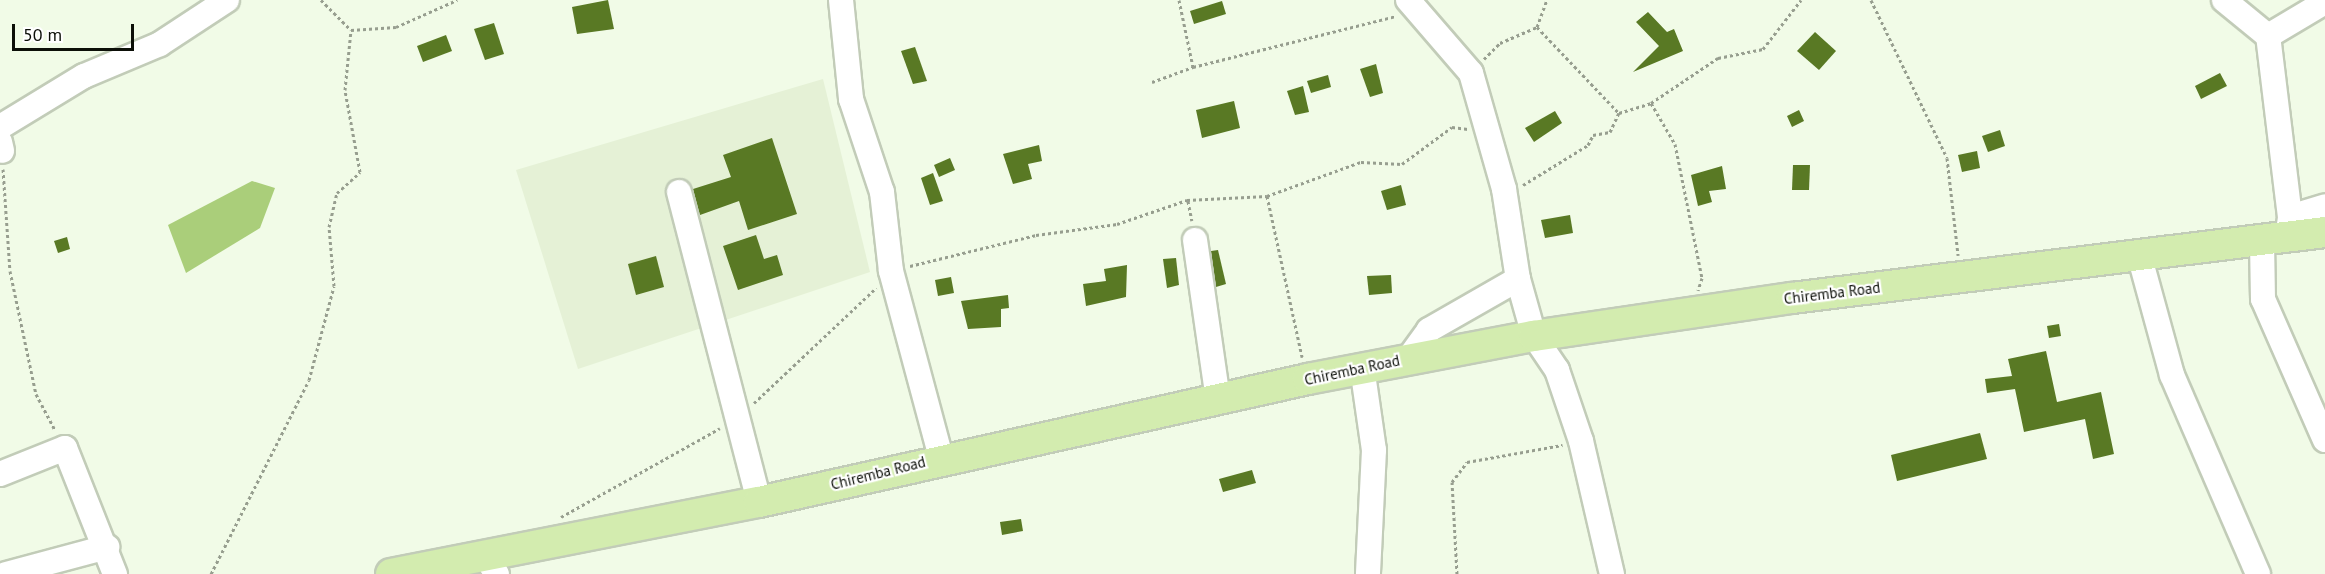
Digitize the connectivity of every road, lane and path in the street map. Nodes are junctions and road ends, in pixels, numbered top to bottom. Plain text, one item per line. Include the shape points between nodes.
1 (227, 0) edge
2 (321, 0) edge
3 (457, 0) edge
4 (841, 0) edge
5 (1179, 0) edge
6 (1547, 0) edge
7 (1801, 0) edge
8 (1871, 0) edge
9 (2224, 0) edge
10 (2325, 2) edge
11 (1411, 6) edge
12 (1537, 27) junction
13 (351, 30) junction
14 (2268, 36) junction
15 (1193, 67) junction
16 (1471, 73) junction
17 (1152, 82) dead end
18 (1651, 103) junction
19 (1619, 113) junction
20 (1488, 132) junction
21 (1, 140) edge
22 (1504, 189) junction
23 (679, 192) dead end
24 (1267, 196) junction
25 (2325, 206) edge
26 (2280, 232) junction
27 (2325, 232) edge
28 (1195, 240) dead end
29 (2140, 258) junction
30 (891, 271) junction
31 (1518, 279) junction
32 (1959, 280) junction
33 (1690, 313) junction
34 (1534, 336) junction
35 (1409, 358) junction
36 (1362, 367) junction
37 (1308, 379) junction
38 (1218, 400) junction
39 (740, 416) junction
40 (2325, 440) edge
41 (1581, 441) junction
42 (65, 448) junction
43 (941, 458) junction
44 (0, 474) edge
45 (759, 502) junction
46 (557, 519) dead end
47 (107, 547) junction
48 (490, 565) edge
49 (6, 574) edge
50 (115, 574) edge
51 (211, 574) edge
52 (391, 574) edge
53 (1368, 574) edge
54 (1457, 574) edge
55 (1612, 574) edge
56 (2258, 574) edge

1 - 21 street via 160,44 84,76
2 - 13 path
3 - 13 path via 396,27
4 - 30 street via 851,99 882,192
5 - 15 path
6 - 12 path
7 - 18 path via 1762,49 1718,58
8 - 32 path via 1947,158
9 - 14 street
10 - 14 street
11 - 15 path
11 - 16 street
12 - 16 path via 1500,43
12 - 19 path
13 - 51 path via 345,90 360,172 337,193 329,227 334,286 309,380
14 - 26 street
15 - 17 path
16 - 20 street
18 - 19 path
18 - 33 path via 1675,144 1702,278
19 - 22 path via 1610,132 1593,135 1588,145 1568,153 1549,172
20 - 22 street
20 - 24 path via 1452,127 1402,164 1361,162
21 - 42 path via 10,271 36,394
22 - 31 street
23 - 39 street
24 - 30 path via 1187,200 1117,224 1036,235
24 - 37 path
25 - 26 street
26 - 27 main road, Chiremba Road
26 - 29 main road, Chiremba Road
26 - 40 street via 2263,299
28 - 38 street
29 - 32 main road, Chiremba Road
29 - 56 street via 2172,375
30 - 39 path via 843,324
30 - 43 street
31 - 34 street
31 - 35 street via 1429,330
32 - 33 main road, Chiremba Road
33 - 34 main road, Chiremba Road
34 - 35 main road, Chiremba Road
34 - 41 street via 1557,370
35 - 36 main road, Chiremba Road
36 - 37 main road, Chiremba Road
36 - 53 street via 1374,450
37 - 38 main road, Chiremba Road
38 - 43 main road, Chiremba Road
39 - 45 street
39 - 46 path
41 - 54 path via 1467,462 1452,482
41 - 55 street
42 - 44 street
42 - 47 street
43 - 45 main road, Chiremba Road
45 - 48 main road, Chiremba Road
47 - 49 street
47 - 50 street
48 - 52 main road, Chiremba Road

